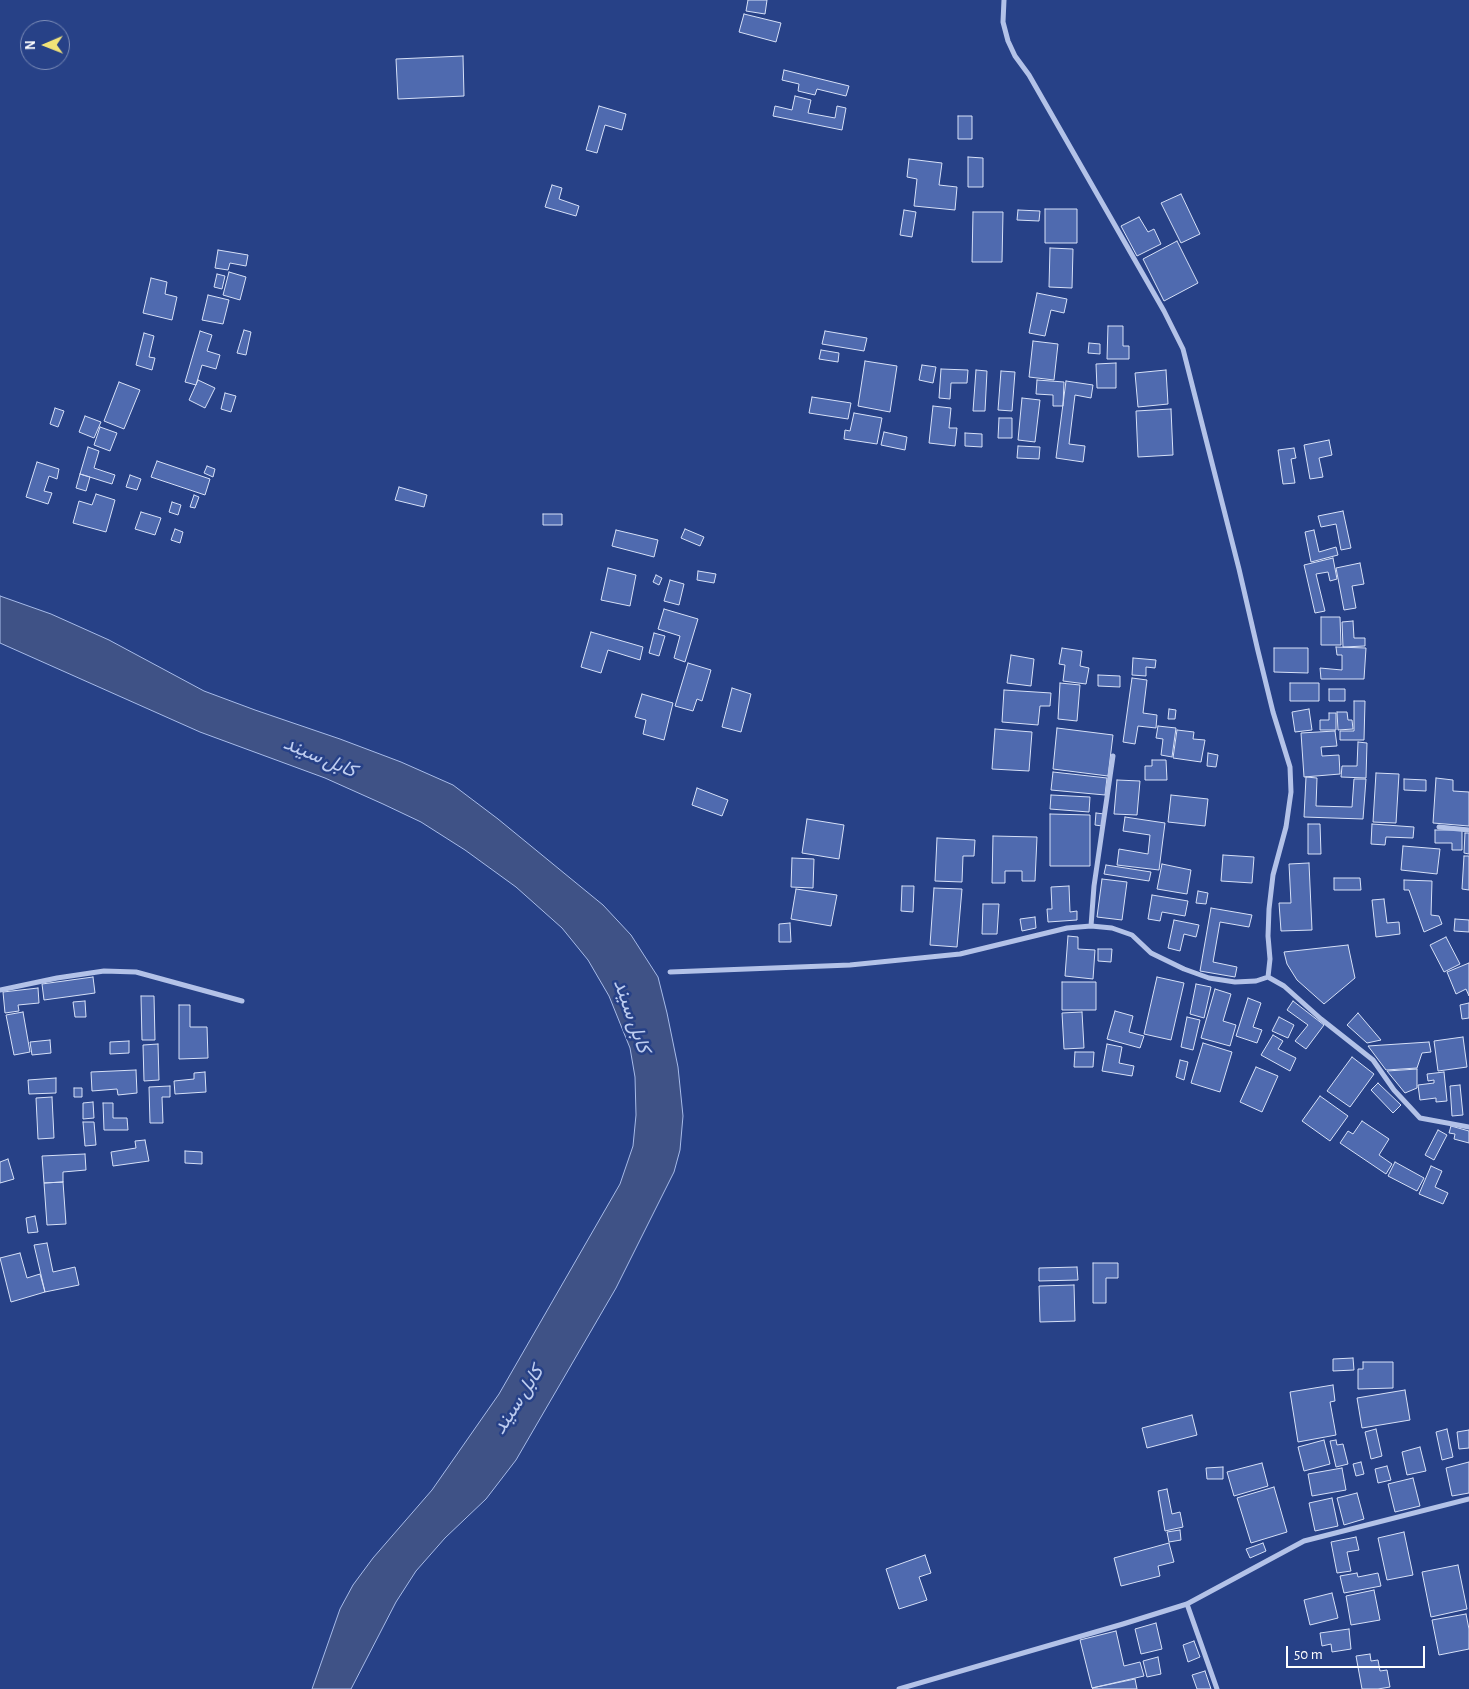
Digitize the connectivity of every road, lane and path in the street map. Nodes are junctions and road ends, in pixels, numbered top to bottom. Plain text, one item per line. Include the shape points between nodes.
1 (1004, 0) edge
2 (1114, 756) dead end
3 (1439, 827) dead end
4 (1469, 830) edge
5 (1092, 926) junction
6 (670, 972) dead end
7 (1268, 977) junction
8 (0, 990) edge
9 (242, 1001) dead end
10 (1469, 1127) edge
11 (1469, 1499) edge
12 (1187, 1604) junction
13 (899, 1689) edge
14 (1217, 1689) edge

1 - 7 street via 1003,22 1015,56 1034,83 1183,349 1290,767 1291,792 1286,827 1273,875 1269,909
2 - 5 street via 1094,886
3 - 4 street
5 - 6 street via 1067,928 960,954 915,959 850,965
5 - 7 street via 1132,935 1152,953 1209,978 1235,982
7 - 10 street via 1284,986 1373,1060 1394,1090 1420,1118
8 - 9 street via 104,971 136,972
11 - 12 street via 1304,1541
12 - 13 street
12 - 14 street

